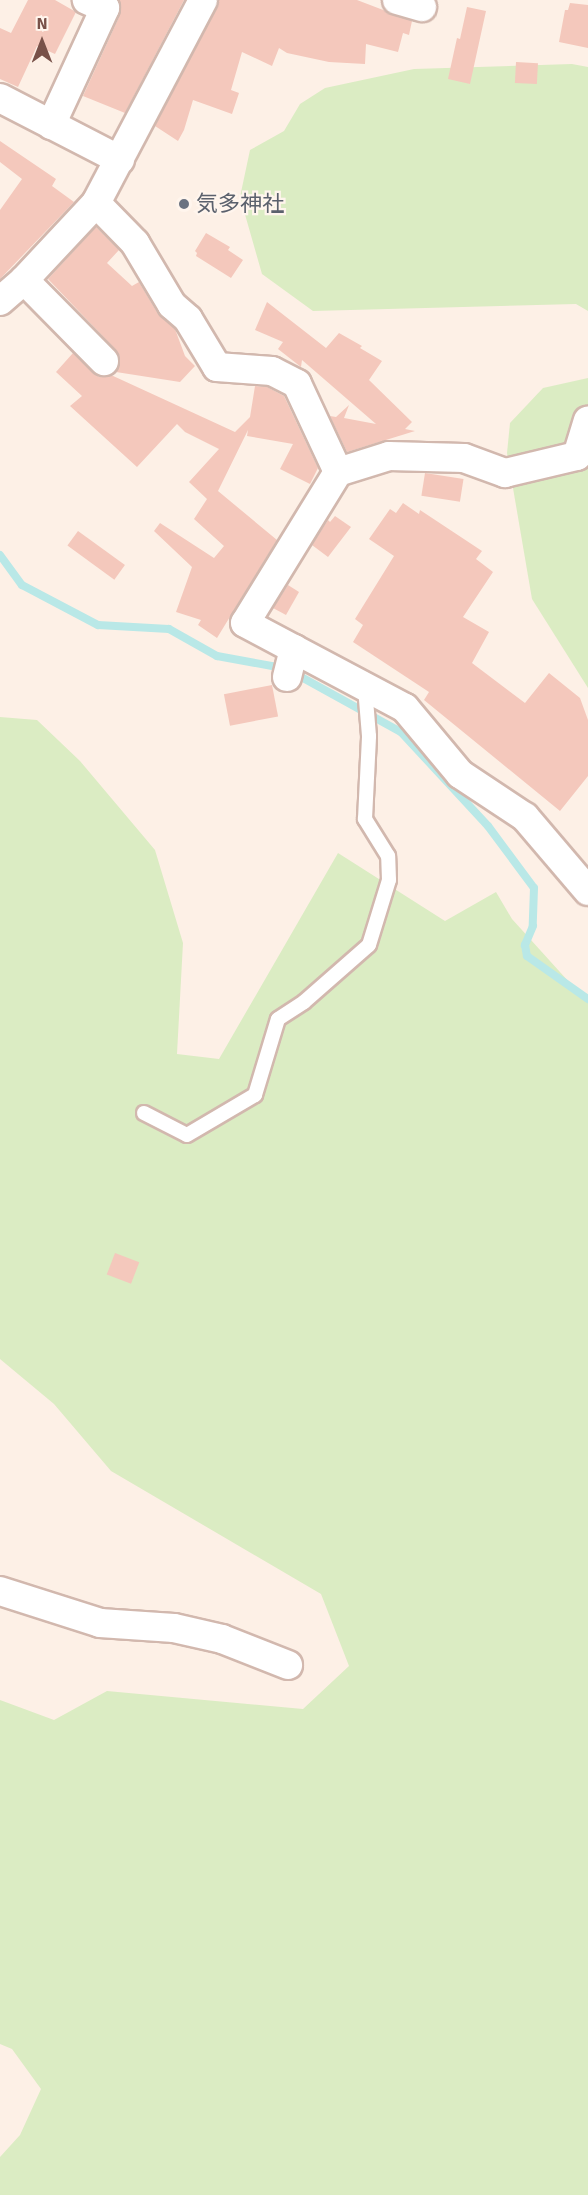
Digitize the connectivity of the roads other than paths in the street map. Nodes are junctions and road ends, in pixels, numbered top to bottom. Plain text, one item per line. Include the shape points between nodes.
1 (87, 0) edge
2 (203, 0) edge
3 (0, 98) edge
4 (51, 124) junction
5 (120, 160) junction
6 (96, 203) junction
7 (24, 280) junction
8 (0, 301) edge
9 (104, 361) dead end
10 (588, 421) edge
11 (338, 472) junction
12 (365, 689) junction
13 (588, 891) edge
14 (144, 1113) dead end
15 (0, 1591) edge
16 (288, 1665) dead end

1 - 4 street via 105,8
2 - 5 street
3 - 4 street
4 - 5 street
5 - 6 street
6 - 7 street
6 - 11 street via 135,243 172,305 188,319 217,367 272,371 297,384
7 - 8 street
7 - 9 street
10 - 11 street via 577,456 505,472 464,458 389,456
11 - 12 street via 245,622 291,660
12 - 13 street via 405,708 460,774 525,816
12 - 14 lane via 369,731 365,819 388,856 389,880 369,945 279,1019 255,1095 187,1135
15 - 16 street via 100,1623 174,1628 222,1639

